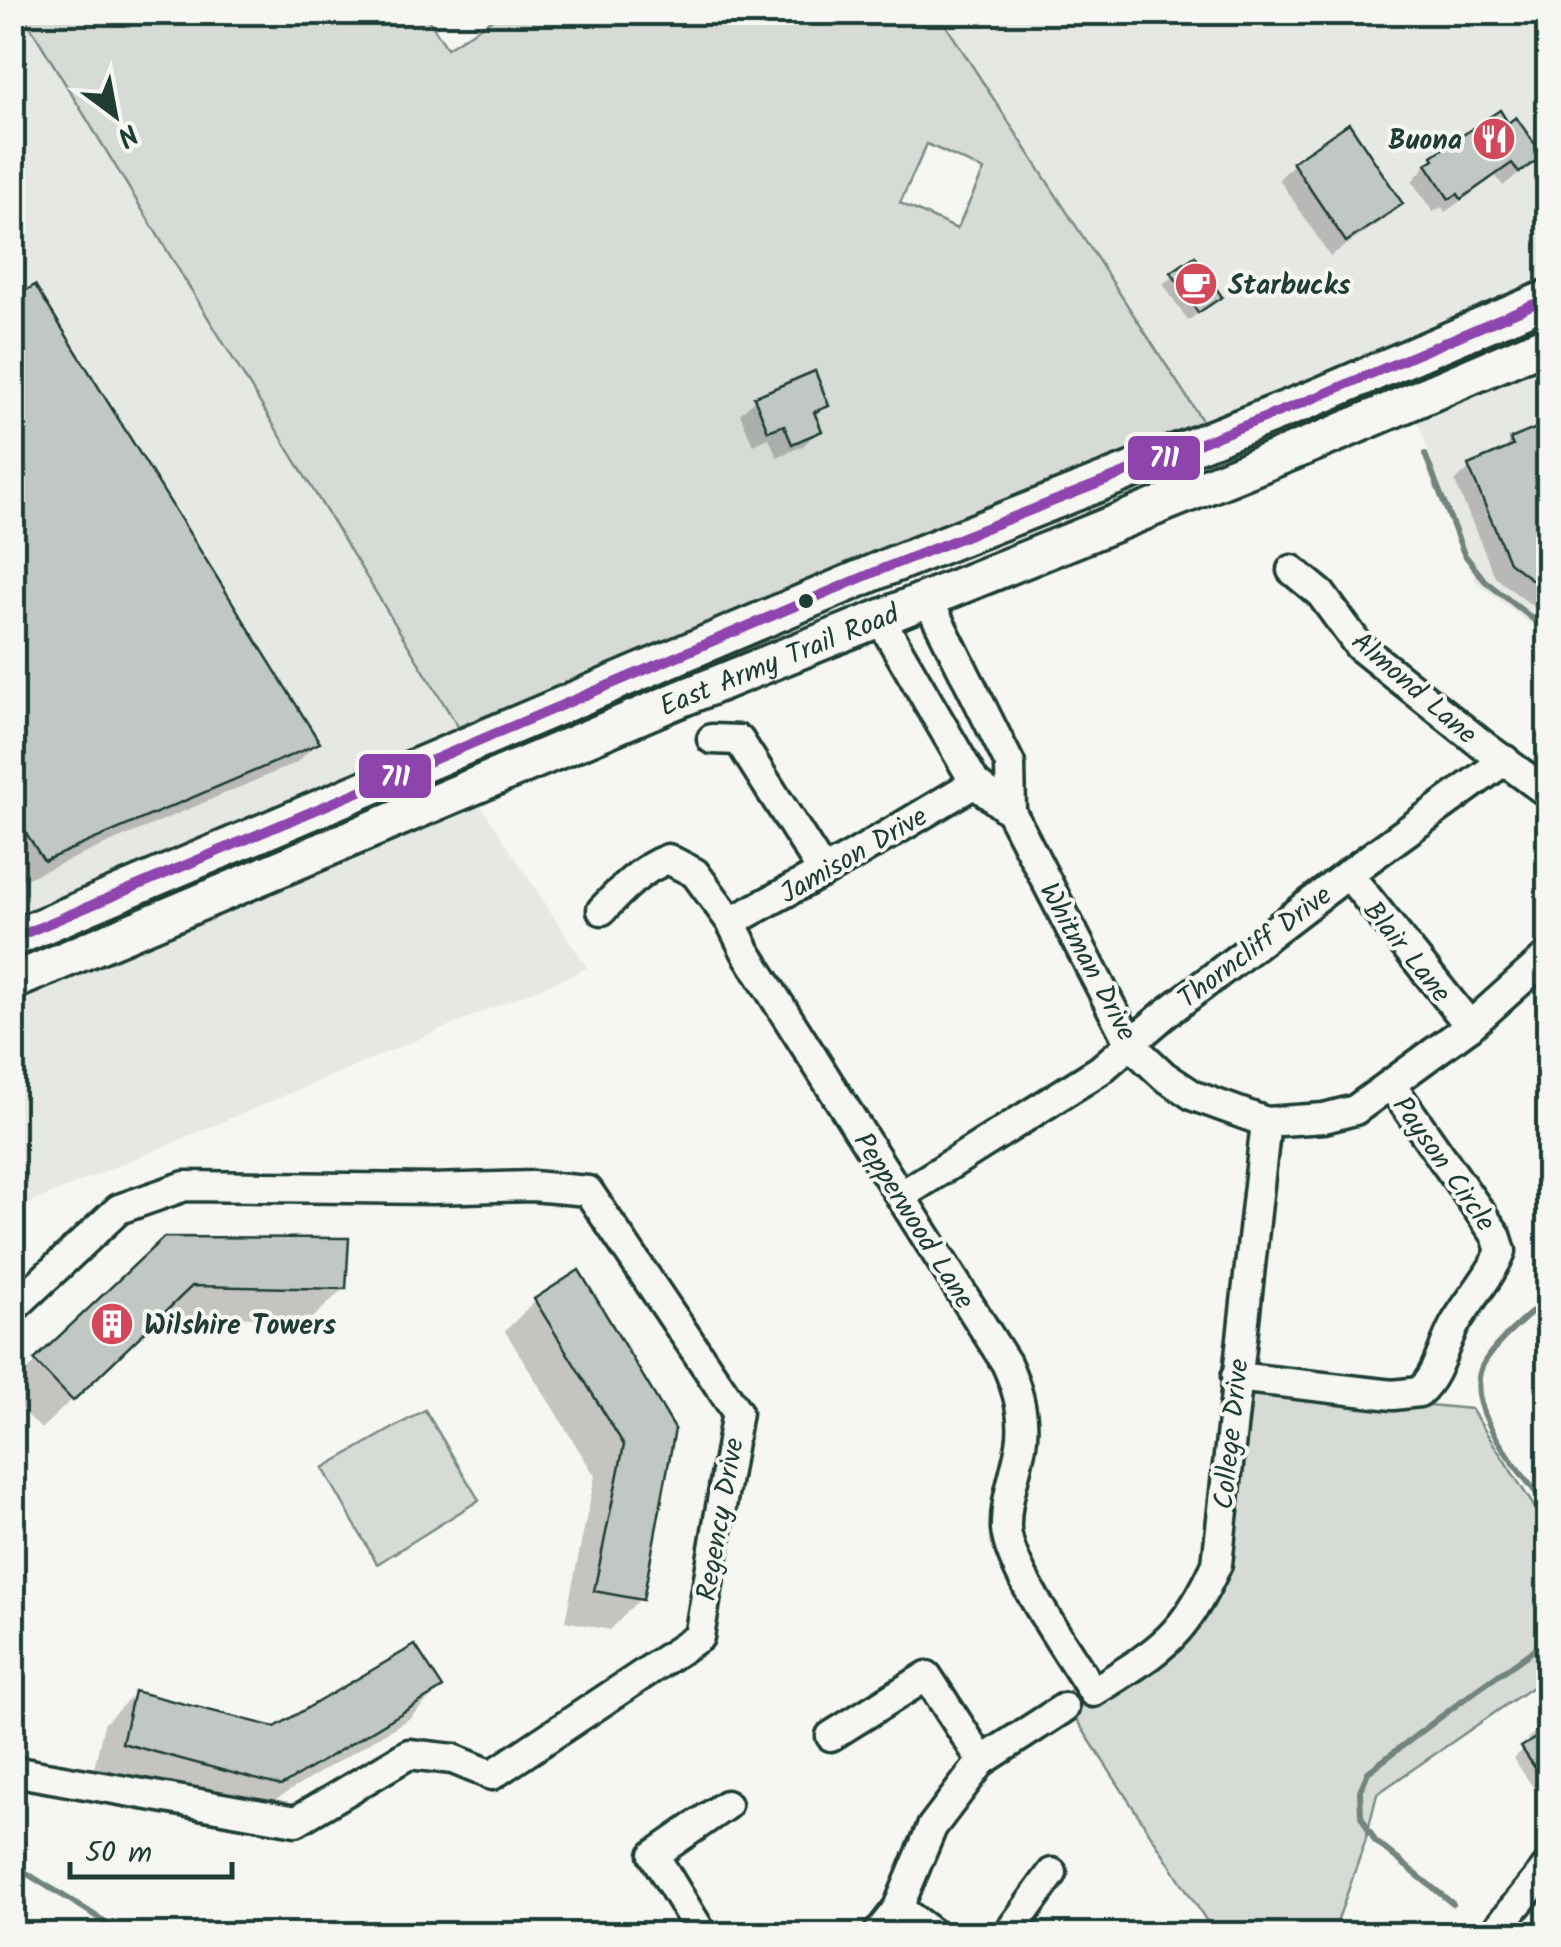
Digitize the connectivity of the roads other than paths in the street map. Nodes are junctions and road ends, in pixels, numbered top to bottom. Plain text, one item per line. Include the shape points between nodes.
1 (1548, 298) edge
2 (1548, 343) edge
3 (1292, 570) dead end
4 (927, 598) junction
5 (880, 617) junction
6 (712, 739) dead end
7 (1505, 760) junction
8 (974, 783) junction
9 (1548, 793) edge
10 (1010, 812) junction
11 (824, 872) junction
12 (1348, 874) junction
13 (602, 910) dead end
14 (731, 922) junction
15 (12, 939) edge
16 (1548, 959) edge
17 (12, 982) edge
18 (1470, 1026) junction
19 (1130, 1044) junction
20 (1391, 1084) junction
21 (1266, 1122) junction
22 (902, 1195) junction
23 (12, 1310) edge
24 (1236, 1376) junction
25 (1092, 1692) joint
26 (1064, 1708) dead end
27 (831, 1736) dead end
28 (982, 1761) junction
29 (12, 1771) edge
30 (726, 1805) dead end
31 (1548, 1866) edge
32 (1052, 1873) dead end
33 (898, 1908) junction
34 (702, 1934) edge
35 (878, 1934) edge
36 (934, 1934) edge
37 (1008, 1934) edge
38 (1493, 1934) edge

1 - 15 main road, East Army Trail Road via 867,576
2 - 4 main road, East Army Trail Road
3 - 7 street, Almond Lane via 1321,594 1358,646
4 - 5 main road, East Army Trail Road
4 - 10 street, Whitman Drive via 1010,764
5 - 8 street, Whitman Drive
5 - 17 main road, East Army Trail Road
6 - 11 street via 739,740
7 - 9 street, Almond Lane
7 - 12 street, Thorncliff Drive
8 - 10 street, Whitman Drive
8 - 11 street, Jamison Drive
10 - 19 street, Whitman Drive
11 - 14 street, Jamison Drive
12 - 18 street, Blair Lane
12 - 19 street, Thorncliff Drive
13 - 14 street, Pepperwood Lane via 668,860 696,873
14 - 22 street, Pepperwood Lane
16 - 18 street, Whitman Drive
18 - 20 street, Whitman Drive
19 - 21 street, Whitman Drive via 1194,1096
19 - 22 street, Thorncliff Drive via 1100,1070
20 - 21 street, Whitman Drive via 1356,1110
20 - 24 street, Payson Circle via 1496,1235 1501,1251 1492,1273 1464,1308 1434,1375 1419,1392 1393,1395
21 - 24 street, College Drive
22 - 25 street, Pepperwood Lane via 1017,1388 1022,1444 1006,1532 1018,1566
23 - 29 street, Regency Drive via 119,1209 185,1186 588,1191 737,1412 699,1637 492,1775 409,1754 296,1822
24 - 25 street, College Drive via 1217,1564 1198,1606 1159,1650
26 - 28 street
27 - 28 street via 927,1676
28 - 33 street via 932,1827
30 - 34 street via 654,1855
31 - 38 street
32 - 37 street
33 - 35 street
33 - 36 street

